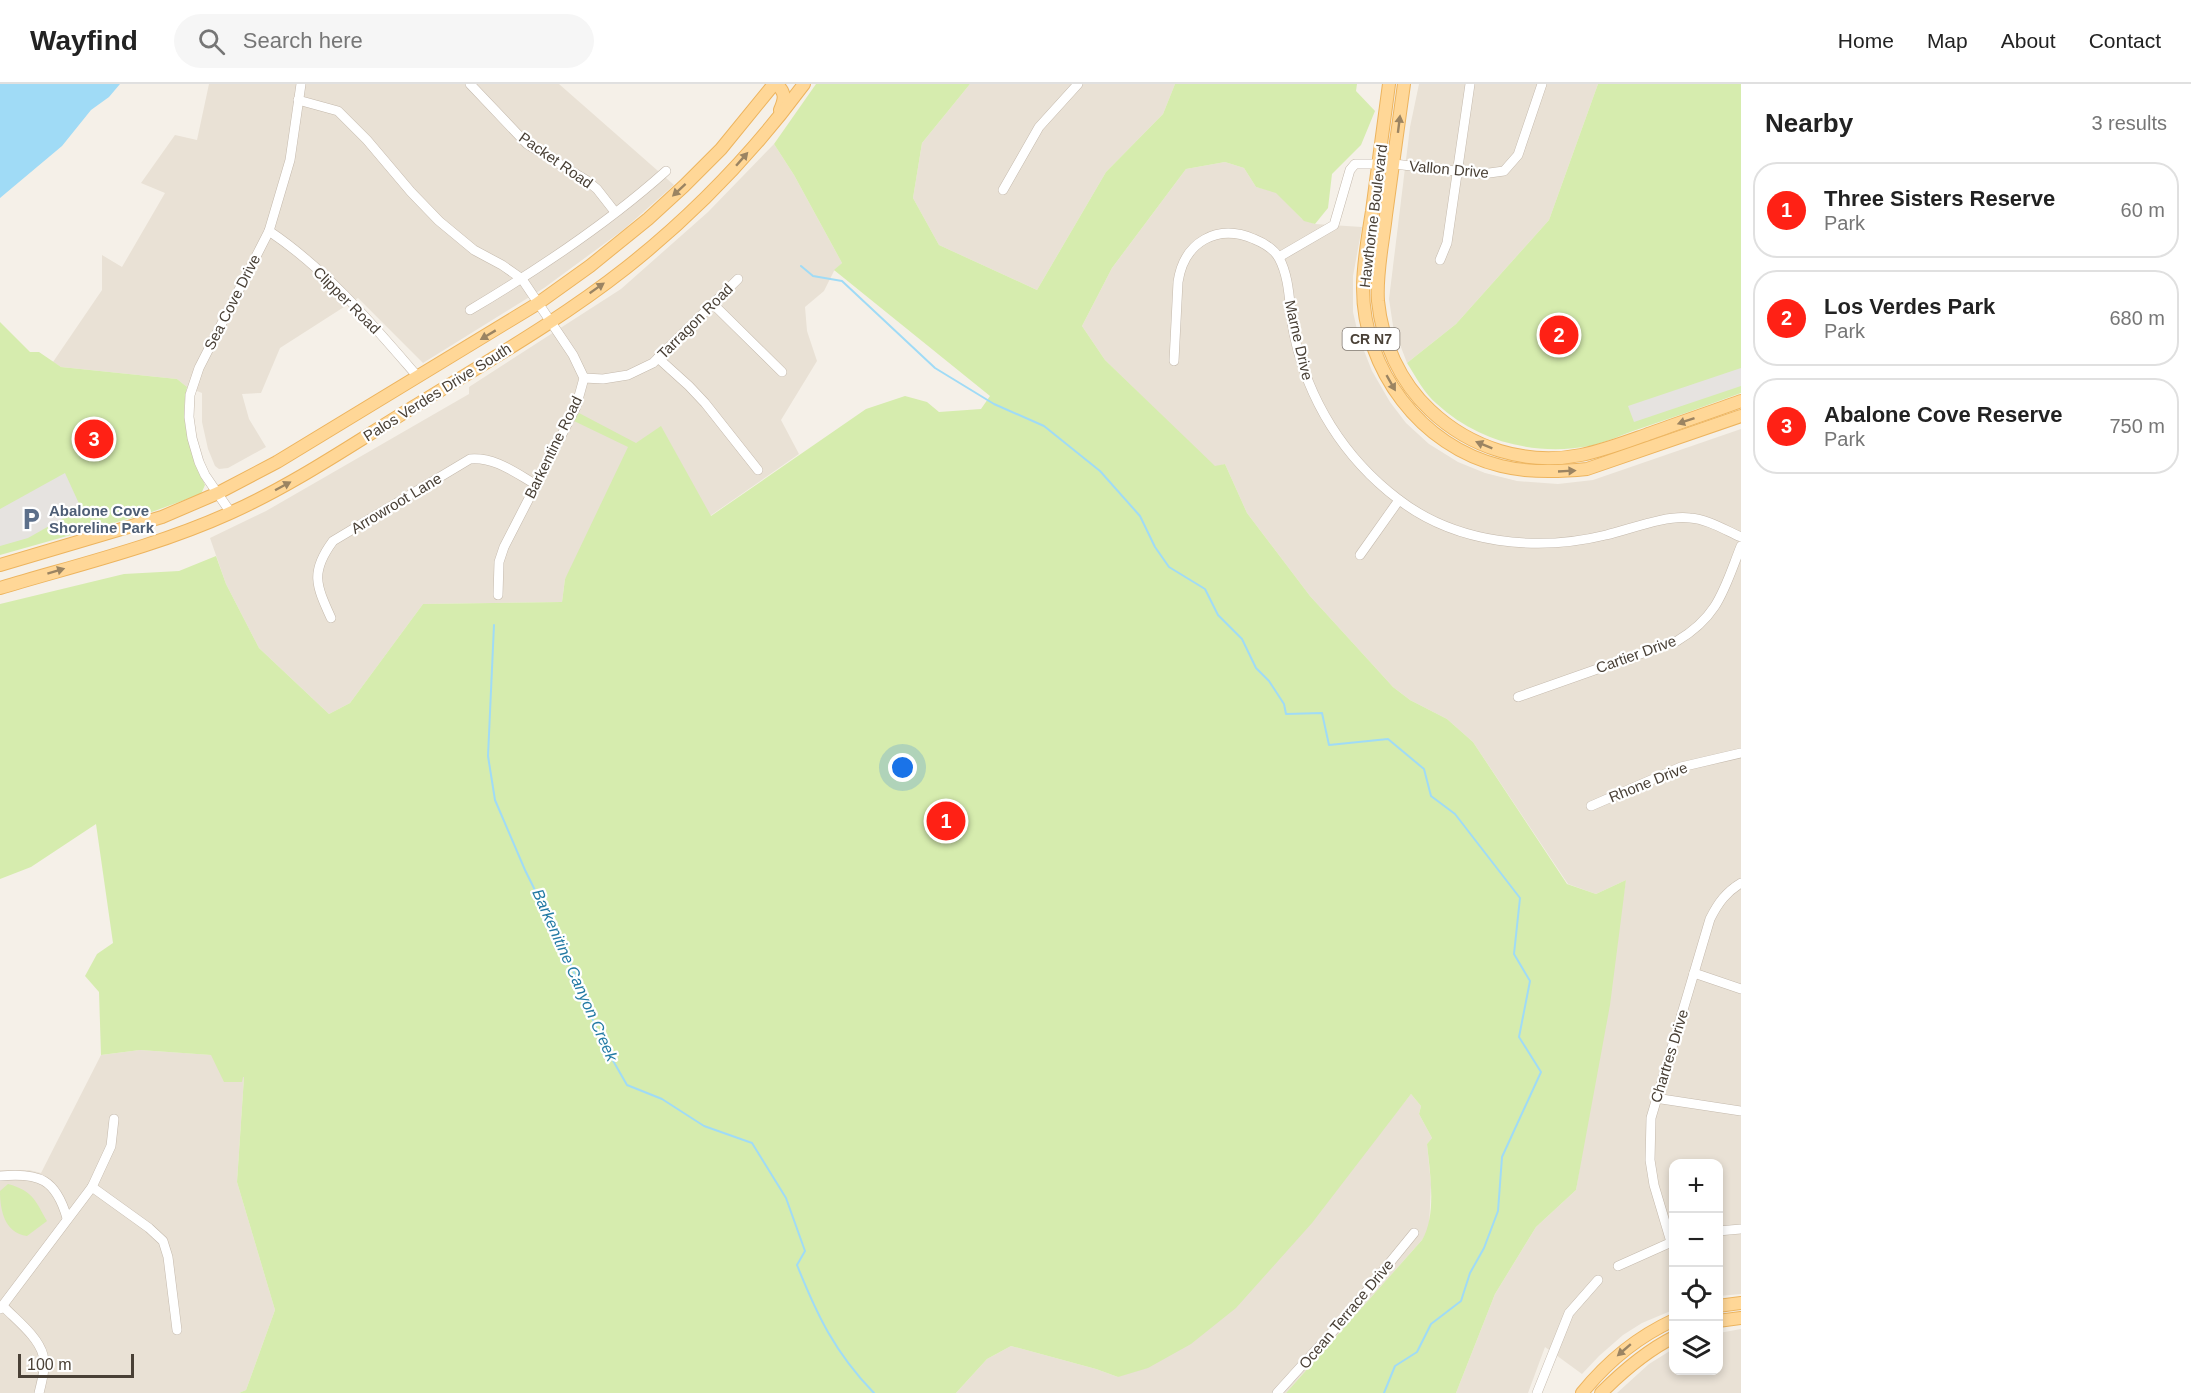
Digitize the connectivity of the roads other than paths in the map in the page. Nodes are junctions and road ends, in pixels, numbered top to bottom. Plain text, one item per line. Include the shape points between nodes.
1 (301, 84) edge
2 (470, 84) edge
3 (775, 84) edge
4 (804, 84) edge
5 (1078, 84) edge
6 (1389, 84) edge
7 (1404, 84) edge
8 (1470, 84) edge
9 (1542, 84) edge
10 (298, 100) junction
11 (756, 143) junction
12 (1379, 163) junction
13 (1394, 164) junction
14 (666, 171) dead end
15 (1457, 171) junction
16 (1003, 190) dead end
17 (615, 212) junction
18 (269, 231) junction
19 (1279, 257) junction
20 (1440, 260) dead end
21 (522, 279) junction
22 (738, 279) dead end
23 (537, 304) junction
24 (713, 304) junction
25 (470, 310) dead end
26 (549, 322) junction
27 (658, 358) junction
28 (1174, 361) dead end
29 (782, 372) dead end
30 (418, 377) junction
31 (584, 378) junction
32 (1741, 401) edge
33 (1741, 416) edge
34 (1541, 457) junction
35 (1489, 462) junction
36 (758, 470) dead end
37 (536, 484) junction
38 (218, 493) junction
39 (1399, 500) junction
40 (231, 513) junction
41 (1741, 537) edge
42 (1741, 546) edge
43 (1360, 555) dead end
44 (0, 566) edge
45 (0, 588) edge
46 (498, 595) dead end
47 (331, 618) dead end
48 (1518, 697) dead end
49 (1741, 753) edge
50 (1591, 806) dead end
51 (1741, 883) edge
52 (1694, 973) junction
53 (1741, 989) edge
54 (1655, 1098) junction
55 (1741, 1111) edge
56 (114, 1119) dead end
57 (0, 1176) edge
58 (92, 1187) junction
59 (67, 1218) junction
60 (1741, 1229) edge
61 (1723, 1231) edge
62 (1669, 1232) edge
63 (1414, 1233) dead end
64 (1669, 1243) edge
65 (1618, 1266) dead end
66 (1598, 1280) dead end
67 (1741, 1303) edge
68 (1723, 1305) edge
69 (1, 1308) edge
70 (1741, 1318) edge
71 (1723, 1320) edge
72 (1672, 1321) edge
73 (177, 1330) dead end
74 (1669, 1340) edge
75 (39, 1393) edge
76 (1276, 1393) edge
77 (1537, 1393) edge
78 (1582, 1393) edge
79 (1601, 1393) edge

1 - 10 street, Sea Cove Drive
2 - 17 street, Packet Road via 527,144 586,180
3 - 11 main road via 784,99
3 -> 23 main road, Palos Verdes Drive South via 722,149 684,186 590,266
4 - 11 main road, Palos Verdes Drive South
5 - 16 street via 1039,127
6 - 12 main road, Hawthorne Boulevard / CR N7
13 -> 7 main road, Hawthorne Boulevard / CR N7
8 - 15 street
9 - 15 street, Vallon Drive via 1518,155 1511,164 1494,174
10 - 18 street, Sea Cove Drive via 290,160
10 - 21 street, Barkentine Road via 338,111 440,220 474,250
26 -> 11 main road, Palos Verdes Drive South via 643,254 695,208
12 - 13 street, Vallon Drive
12 - 19 street, Vallon Drive via 1355,164 1334,225
12 -> 35 main road, Hawthorne Boulevard / CR N7 via 1363,288 1368,327 1378,360 1395,391 1418,420 1442,440
13 - 15 street, Vallon Drive
34 -> 13 main road, Hawthorne Boulevard / CR N7 via 1509,454 1460,435 1424,404 1396,364 1383,330 1378,300
14 - 17 street
15 - 20 street via 1447,243
17 - 21 street
18 - 30 street, Clipper Road via 316,269
18 - 38 street, Sea Cove Drive via 199,368 190,395 192,438 199,462
19 - 28 street via 1260,242 1231,232 1217,234 1194,247 1179,271
19 - 39 street, Marne Drive via 1310,389 1356,460
21 - 23 street, Barkentine Road
21 - 25 street
22 - 24 street, Tarragon Road
23 - 26 street, Barkentine Road
23 -> 30 main road, Palos Verdes Drive South
24 - 27 street, Tarragon Road
24 - 29 street
26 - 31 street, Barkentine Road
40 -> 26 main road, Palos Verdes Drive South via 287,484
27 - 31 street, Tarragon Road via 628,375
27 - 36 street via 705,403
30 - 38 main road, Palos Verdes Drive South
31 - 37 street, Barkentine Road via 576,407
32 -> 34 main road, Hawthorne Boulevard / CR N7 via 1581,455
35 -> 33 main road, Hawthorne Boulevard / CR N7 via 1535,471 1587,469
34 - 35 main road via 1534,465
37 - 46 street, Barkentine Road via 504,547 499,562
37 - 47 street, Arrowroot Lane via 498,462 470,459 333,540 317,574 318,590
38 - 40 street, Sea Cove Drive
38 - 44 main road, Palos Verdes Drive South via 162,517
39 - 41 street, Marne Drive via 1454,529 1534,544 1587,540 1677,517 1702,520
39 - 43 street
45 -> 40 main road, Palos Verdes Drive South via 171,537
42 - 48 street, Cartier Drive via 1717,605 1689,633 1677,641
49 - 50 street, Rhone Drive via 1681,766
51 - 52 street, Chartres Drive via 1728,892 1710,919
52 - 53 street
52 - 54 street, Chartres Drive
54 - 55 street
54 - 62 street, Chartres Drive via 1649,1132 1650,1160
56 - 58 street via 111,1146
57 - 59 street via 28,1176 47,1182 61,1198
58 - 59 street
58 - 73 street via 163,1241
59 - 69 street
60 - 61 street
63 - 76 street, Ocean Terrace Drive via 1343,1320
64 - 65 street
66 - 77 street via 1569,1313
67 - 68 main road
69 - 75 street via 34,1339 43,1354
70 - 71 main road
72 -> 78 main road via 1630,1344
74 - 79 main road via 1642,1356

